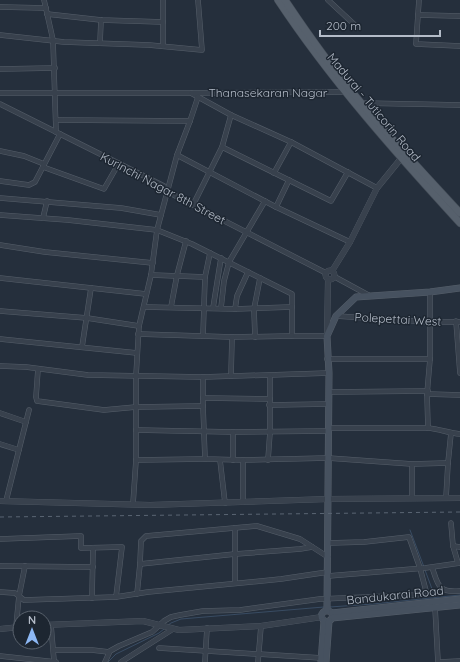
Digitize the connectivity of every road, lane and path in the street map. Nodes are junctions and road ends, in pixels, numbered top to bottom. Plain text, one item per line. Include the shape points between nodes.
1 (44, 0) edge
2 (163, 0) edge
3 (198, 0) edge
4 (281, 0) edge
5 (328, 0) edge
6 (418, 0) edge
7 (0, 7) edge
8 (46, 8) junction
9 (47, 14) junction
10 (418, 15) junction
11 (460, 16) edge
12 (101, 20) junction
13 (163, 22) junction
14 (357, 27) dead end
15 (0, 35) edge
16 (53, 40) junction
17 (100, 43) junction
18 (163, 46) junction
19 (460, 46) edge
20 (55, 68) junction
21 (0, 69) edge
22 (346, 92) junction
23 (0, 93) edge
24 (190, 93) junction
25 (54, 94) junction
26 (198, 97) junction
27 (361, 103) junction
28 (0, 104) edge
29 (460, 105) edge
30 (231, 115) junction
31 (56, 120) junction
32 (190, 121) junction
33 (58, 133) junction
34 (291, 142) junction
35 (222, 147) junction
36 (0, 151) edge
37 (177, 155) junction
38 (403, 156) junction
39 (119, 163) junction
40 (43, 166) junction
41 (209, 172) junction
42 (348, 172) junction
43 (274, 173) junction
44 (289, 180) junction
45 (0, 181) edge
46 (377, 188) junction
47 (168, 192) junction
48 (0, 198) edge
49 (47, 201) junction
50 (265, 201) junction
51 (193, 205) junction
52 (276, 207) junction
53 (460, 213) edge
54 (0, 215) edge
55 (161, 215) junction
56 (43, 218) junction
57 (460, 223) edge
58 (157, 230) junction
59 (247, 233) junction
60 (186, 241) junction
61 (350, 242) junction
62 (0, 245) edge
63 (210, 253) junction
64 (220, 258) junction
65 (229, 262) junction
66 (153, 263) junction
67 (332, 271) junction
68 (248, 272) junction
69 (326, 273) junction
70 (151, 274) junction
71 (177, 275) junction
72 (205, 277) junction
73 (334, 277) junction
74 (0, 278) edge
75 (260, 278) junction
76 (328, 280) junction
77 (91, 288) junction
78 (460, 288) edge
79 (430, 292) junction
80 (146, 294) junction
81 (371, 296) junction
82 (144, 307) junction
83 (171, 307) junction
84 (292, 307) junction
85 (204, 308) junction
86 (213, 308) junction
87 (221, 308) junction
88 (235, 309) junction
89 (254, 309) junction
90 (0, 311) edge
91 (336, 316) junction
92 (87, 318) junction
93 (430, 322) junction
94 (458, 322) edge
95 (139, 326) junction
96 (138, 334) junction
97 (203, 336) junction
98 (292, 336) junction
99 (327, 336) junction
100 (232, 337) junction
101 (255, 337) junction
102 (0, 339) edge
103 (82, 347) junction
104 (137, 353) junction
105 (430, 359) junction
106 (328, 360) junction
107 (0, 366) edge
108 (38, 369) junction
109 (329, 373) junction
110 (460, 373) edge
111 (136, 376) junction
112 (231, 376) junction
113 (270, 376) junction
114 (204, 378) junction
115 (329, 392) junction
116 (428, 392) junction
117 (460, 395) edge
118 (203, 398) junction
119 (270, 398) junction
120 (329, 404) junction
121 (269, 405) junction
122 (203, 406) junction
123 (136, 407) junction
124 (30, 410) dead end
125 (0, 413) edge
126 (26, 422) junction
127 (428, 428) junction
128 (136, 430) junction
129 (329, 430) junction
130 (203, 431) junction
131 (234, 432) junction
132 (270, 432) junction
133 (451, 433) junction
134 (460, 434) edge
135 (0, 444) edge
136 (19, 450) junction
137 (328, 458) junction
138 (136, 460) junction
139 (204, 460) junction
140 (220, 460) junction
141 (233, 460) junction
142 (244, 460) junction
143 (268, 460) junction
144 (448, 463) junction
145 (412, 464) junction
146 (412, 498) junction
147 (446, 498) junction
148 (460, 498) edge
149 (328, 499) junction
150 (3, 501) edge
151 (243, 502) junction
152 (225, 503) junction
153 (133, 504) junction
154 (451, 523) dead end
155 (235, 528) junction
156 (0, 540) edge
157 (328, 543) junction
158 (312, 546) junction
159 (453, 546) junction
160 (460, 546) edge
161 (93, 548) junction
162 (234, 554) junction
163 (328, 557) junction
164 (459, 563) edge
165 (140, 564) junction
166 (0, 566) edge
167 (25, 566) junction
168 (93, 567) junction
169 (432, 567) junction
170 (422, 568) junction
171 (328, 574) junction
172 (236, 583) junction
173 (460, 591) edge
174 (0, 592) edge
175 (137, 594) junction
176 (19, 596) junction
177 (116, 597) junction
178 (92, 598) junction
179 (460, 599) edge
180 (460, 605) edge
181 (435, 607) junction
182 (19, 610) edge
183 (328, 613) junction
184 (52, 625) edge
185 (261, 626) junction
186 (166, 627) junction
187 (12, 628) edge
188 (207, 628) junction
189 (0, 629) edge
190 (52, 644) edge
191 (159, 648) dead end
192 (54, 650) junction
193 (205, 651) junction
194 (109, 652) junction
195 (259, 655) junction
196 (0, 656) edge
197 (323, 661) edge
198 (460, 661) edge
199 (55, 662) edge
200 (105, 662) edge
201 (121, 662) edge
202 (205, 662) edge
203 (258, 662) edge
204 (438, 662) edge
205 (442, 662) edge

1 - 8 street
2 - 13 street
3 - 18 street via 202,50
4 - 22 main road, Madurai - Tuticorin Road via 303,38
4 - 27 main road, Madurai - Tuticorin Road
5 - 14 street
6 - 10 street
7 - 8 street
8 - 9 street
9 - 12 street
9 - 16 street
10 - 11 street
10 - 19 street via 416,44
12 - 13 street
12 - 17 street
13 - 18 street
15 - 16 street
16 - 17 street
16 - 20 street
17 - 18 street
20 - 21 street
20 - 25 street
22 - 24 street, Thanasekaran Nagar
22 - 38 main road, Madurai - Tuticorin Road
23 - 25 street, Thanasekaran Nagar
24 - 25 street, Thanasekaran Nagar
24 - 26 street
25 - 31 street
26 - 30 street
26 - 32 street
27 - 29 street
27 - 38 main road, Madurai - Tuticorin Road
28 - 33 street, Kurinchi Nagar 8th Street
30 - 34 street
30 - 35 street
31 - 32 street
31 - 33 street
32 - 37 street
33 - 39 street, Kurinchi Nagar 8th Street
33 - 40 street
34 - 42 street
34 - 43 street
35 - 41 street
35 - 43 street
36 - 40 street via 24,156
37 - 41 street
37 - 47 street
38 - 46 street
38 - 53 main road, Madurai - Tuticorin Road
38 - 57 main road, Madurai - Tuticorin Road
39 - 40 street via 104,189
39 - 47 street, Kurinchi Nagar 8th Street via 164,186
40 - 45 street via 32,184
41 - 50 street
41 - 51 street
42 - 44 street via 330,200
42 - 46 street
43 - 44 street
44 - 52 street
46 - 61 street
47 - 51 street, Kurinchi Nagar 8th Street
47 - 55 street
48 - 49 street
49 - 55 street via 121,208
49 - 56 street
50 - 52 street
50 - 59 street
51 - 59 street, Kurinchi Nagar 8th Street
52 - 61 street
54 - 56 street
55 - 58 street
56 - 58 street
58 - 60 street
58 - 66 street
59 - 65 street
59 - 69 street, Kurinchi Nagar 8th Street
60 - 63 street
60 - 71 street
61 - 67 street
62 - 66 street
63 - 64 street
63 - 72 street
64 - 65 street
64 - 86 street
65 - 68 street
65 - 87 street
66 - 70 street
67 - 69 street
67 - 73 street
68 - 75 street
68 - 88 street via 237,296
69 - 76 street
70 - 71 street
70 - 80 street
71 - 72 street
71 - 83 street
72 - 85 street
73 - 76 street
73 - 81 street
74 - 77 street
75 - 84 street via 292,294
75 - 89 street
76 - 99 street
77 - 80 street
77 - 92 street
78 - 79 main road
79 - 81 main road
79 - 93 street
80 - 82 street
81 - 91 main road via 356,298
82 - 83 street
82 - 95 street
83 - 85 street
84 - 89 street
84 - 98 street
85 - 86 street
85 - 97 street
86 - 87 street
87 - 88 street
88 - 89 street
89 - 101 street
90 - 92 street
91 - 93 street, Polepettai West
91 - 99 main road
92 - 95 street
92 - 103 street
93 - 94 street, Polepettai West
93 - 105 street
94 - 110 street
95 - 96 street
96 - 97 street
96 - 104 street
97 - 100 street
98 - 99 street
98 - 101 street
99 - 106 main road
100 - 101 street
100 - 112 street
102 - 103 street
103 - 104 street
104 - 111 street
105 - 106 street
105 - 116 street
106 - 109 main road
107 - 108 street
108 - 111 street via 88,375
108 - 123 street via 37,401 104,410
109 - 113 street
109 - 115 main road
111 - 114 street
111 - 123 street
112 - 113 street
112 - 114 street
113 - 119 street
114 - 118 street
115 - 116 street
115 - 120 main road
116 - 117 street
116 - 127 street
118 - 119 street
118 - 122 street
119 - 121 street
120 - 121 street
120 - 129 main road
121 - 132 street
122 - 123 street
122 - 130 street
123 - 128 street
124 - 126 street
125 - 126 street
126 - 136 street
127 - 129 street
127 - 133 street
128 - 130 street
128 - 138 street
129 - 132 street
129 - 137 main road
130 - 131 street
130 - 139 street
131 - 132 street
131 - 141 street
132 - 143 street
133 - 134 street
133 - 144 street
135 - 136 street
136 - 150 street
137 - 143 street
137 - 145 street
137 - 149 main road
138 - 139 street
138 - 153 street
139 - 140 street
140 - 141 street
140 - 152 street
141 - 142 street
142 - 143 street
142 - 151 street
144 - 145 street
144 - 147 street
145 - 146 street
146 - 147 street
146 - 149 street
147 - 148 street
149 - 151 street
149 - 157 main road
150 - 153 street
151 - 152 street
152 - 153 street
154 - 159 street
155 - 158 street via 257,526 300,539
155 - 162 street
155 - 165 street via 146,536 141,542
156 - 161 street via 81,536 81,548
157 - 163 main road
157 - 170 street via 409,537
158 - 162 street
158 - 163 street
159 - 160 street
159 - 164 street
161 - 168 street
161 - 177 street via 122,547
162 - 165 street
162 - 172 street
163 - 171 main road
164 - 169 street
165 - 175 street
166 - 167 street
167 - 168 street
167 - 176 street
168 - 178 street
169 - 170 street
169 - 173 street via 439,587 448,592
170 - 171 street
170 - 183 street via 426,591 424,593
171 - 172 street
171 - 183 main road
172 - 175 street
174 - 176 street via 15,593
175 - 177 street
176 - 178 street via 24,600
176 - 182 street
177 - 178 street
179 - 183 main road, Bandukarai Road
180 - 181 main road, Bandukarai Road
181 - 183 main road, Bandukarai Road
181 - 204 street
183 - 185 street
183 - 186 street via 240,610 203,612 171,617
183 - 197 main road
184 - 186 street via 143,621
185 - 188 street
185 - 195 street
186 - 188 street via 179,630
186 - 194 street
186 - 201 street
187 - 189 street
188 - 193 street
190 - 192 street
191 - 193 street
192 - 194 street
192 - 199 street
193 - 195 street
193 - 202 street
194 - 200 street
195 - 197 street
195 - 203 street
196 - 199 street
198 - 205 street

